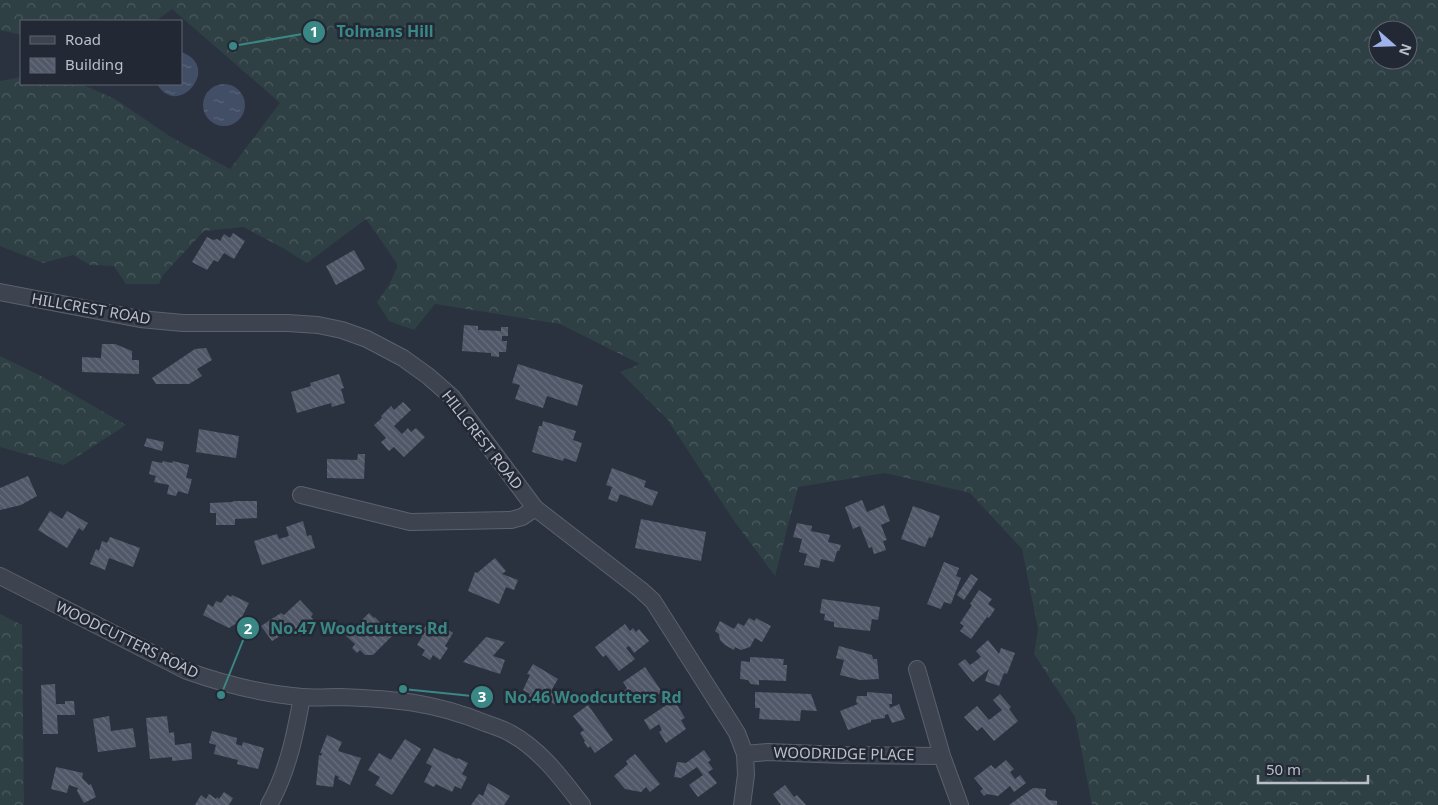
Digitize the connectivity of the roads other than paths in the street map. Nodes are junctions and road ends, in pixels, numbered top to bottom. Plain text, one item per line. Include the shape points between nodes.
1 (0, 292) edge
2 (300, 495) dead end
3 (535, 508) junction
4 (0, 576) edge
5 (917, 669) dead end
6 (302, 697) junction
7 (746, 754) junction
8 (942, 756) junction
9 (269, 805) edge
10 (582, 805) edge
11 (742, 805) edge
12 (960, 805) edge

1 - 3 street, HILLCREST ROAD via 163,322 318,325 367,339 403,358 452,397
2 - 3 street via 410,522 511,520
3 - 7 street, HILLCREST ROAD via 653,601 737,733
4 - 6 street, WOODCUTTERS ROAD via 187,671 255,690
5 - 8 street
6 - 9 street via 285,773
6 - 10 street, WOODCUTTERS ROAD via 404,700 466,715 511,733 536,752
7 - 8 street, WOODRIDGE PLACE
7 - 11 street, HILLCREST ROAD
8 - 12 street

